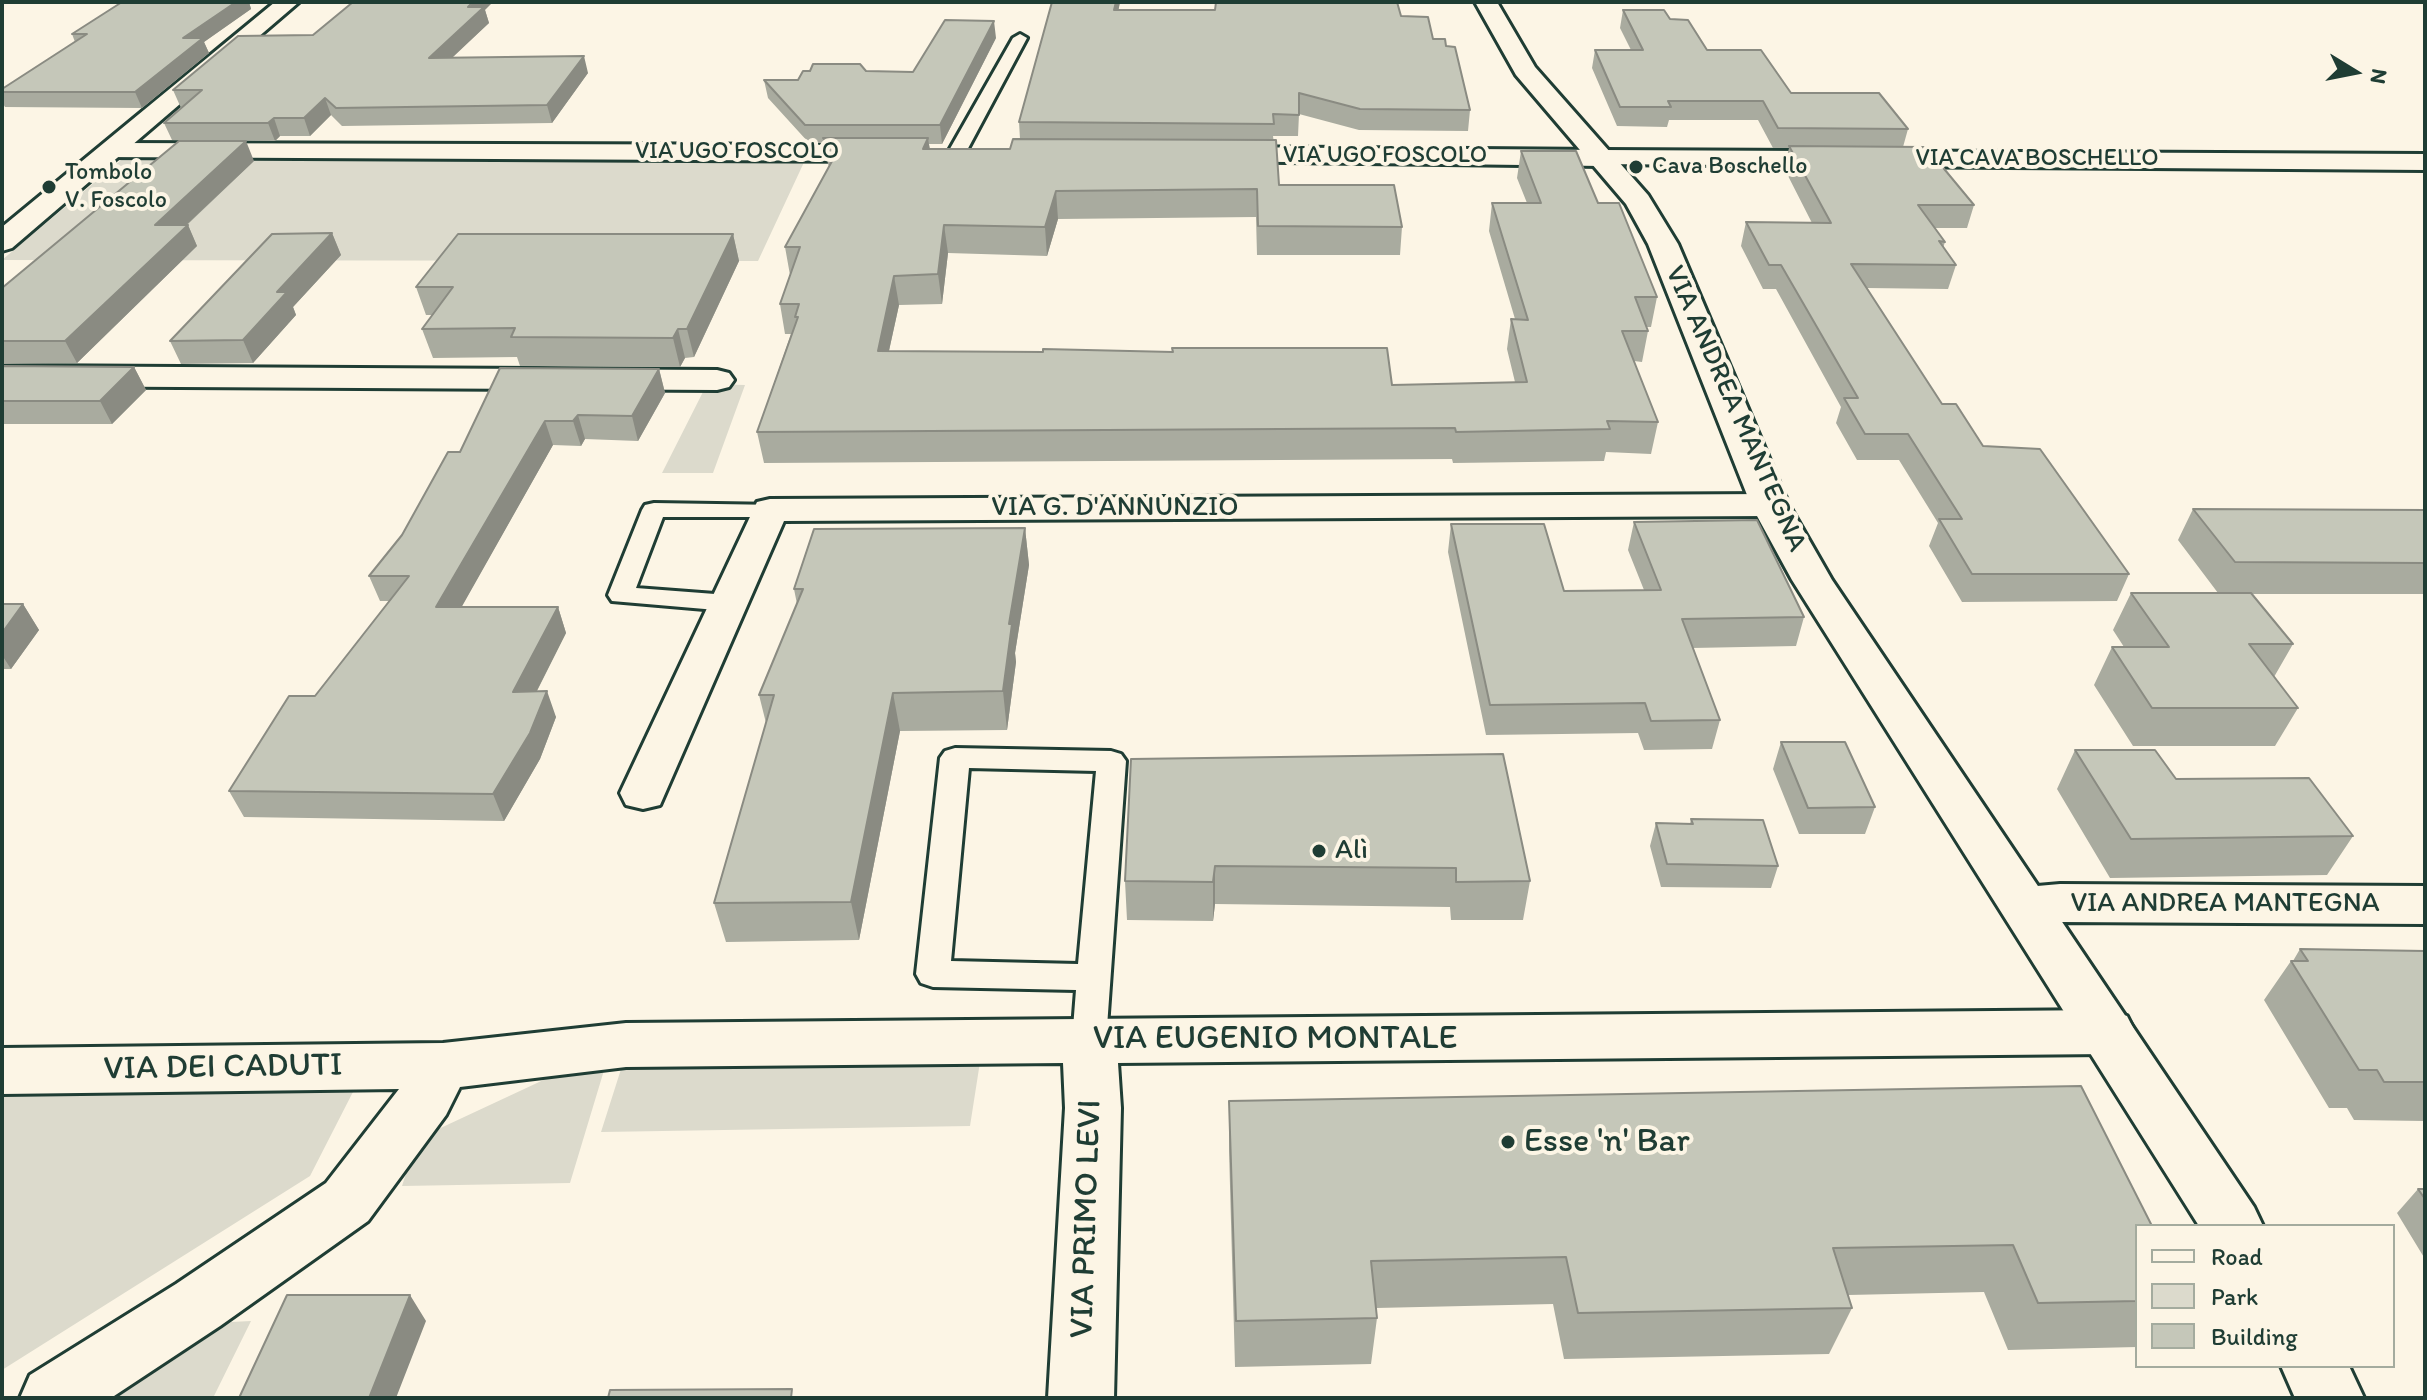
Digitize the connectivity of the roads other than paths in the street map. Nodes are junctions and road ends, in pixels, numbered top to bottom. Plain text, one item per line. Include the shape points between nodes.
1 (288, 2) edge
2 (1486, 2) edge
3 (1020, 38) dead end
4 (112, 151) junction
5 (956, 154) junction
6 (987, 154) edge
7 (1189, 155) edge
8 (1602, 158) junction
9 (2425, 162) edge
10 (14, 222) edge
11 (2, 242) edge
12 (2, 376) edge
13 (717, 380) dead end
14 (1770, 505) junction
15 (770, 510) junction
16 (728, 603) junction
17 (643, 793) dead end
18 (2425, 905) edge
19 (2026, 906) junction
20 (1093, 977) junction
21 (2108, 1032) junction
22 (1089, 1041) junction
23 (443, 1066) junction
24 (2, 1071) edge
25 (2232, 1224) edge
26 (2314, 1368) edge
27 (53, 1398) edge
28 (1081, 1398) edge
29 (2331, 1398) edge

1 - 4 street
2 - 8 street, VIA ANDREA MANTEGNA via 1525,70
3 - 5 lane
4 - 5 street, VIA UGO FOSCOLO
4 - 10 street
5 - 6 street, VIA UGO FOSCOLO
7 - 8 street, VIA UGO FOSCOLO
8 - 9 street, VIA CAVA BOSCHELLO
8 - 14 street, VIA ANDREA MANTEGNA via 1638,201 1663,244
10 - 11 street
12 - 13 street
14 - 15 street, VIA G. D'ANNUNZIO
14 - 19 street, VIA ANDREA MANTEGNA via 1812,580
15 - 16 street
15 - 16 lane via 654,510 621,595
16 - 17 street
18 - 19 street, VIA ANDREA MANTEGNA
19 - 21 street, VIA ANDREA MANTEGNA
20 - 20 lane via 933,974 955,758 1111,761
20 - 22 lane
21 - 22 street, VIA EUGENIO MONTALE
21 - 25 street, VIA ANDREA MANTEGNA
22 - 23 street, VIA EUGENIO MONTALE via 626,1045
22 - 28 street, VIA PRIMO LEVI via 1093,1108
23 - 24 street, VIA DEI CADUTI
23 - 27 street via 426,1098 347,1202
26 - 29 street

